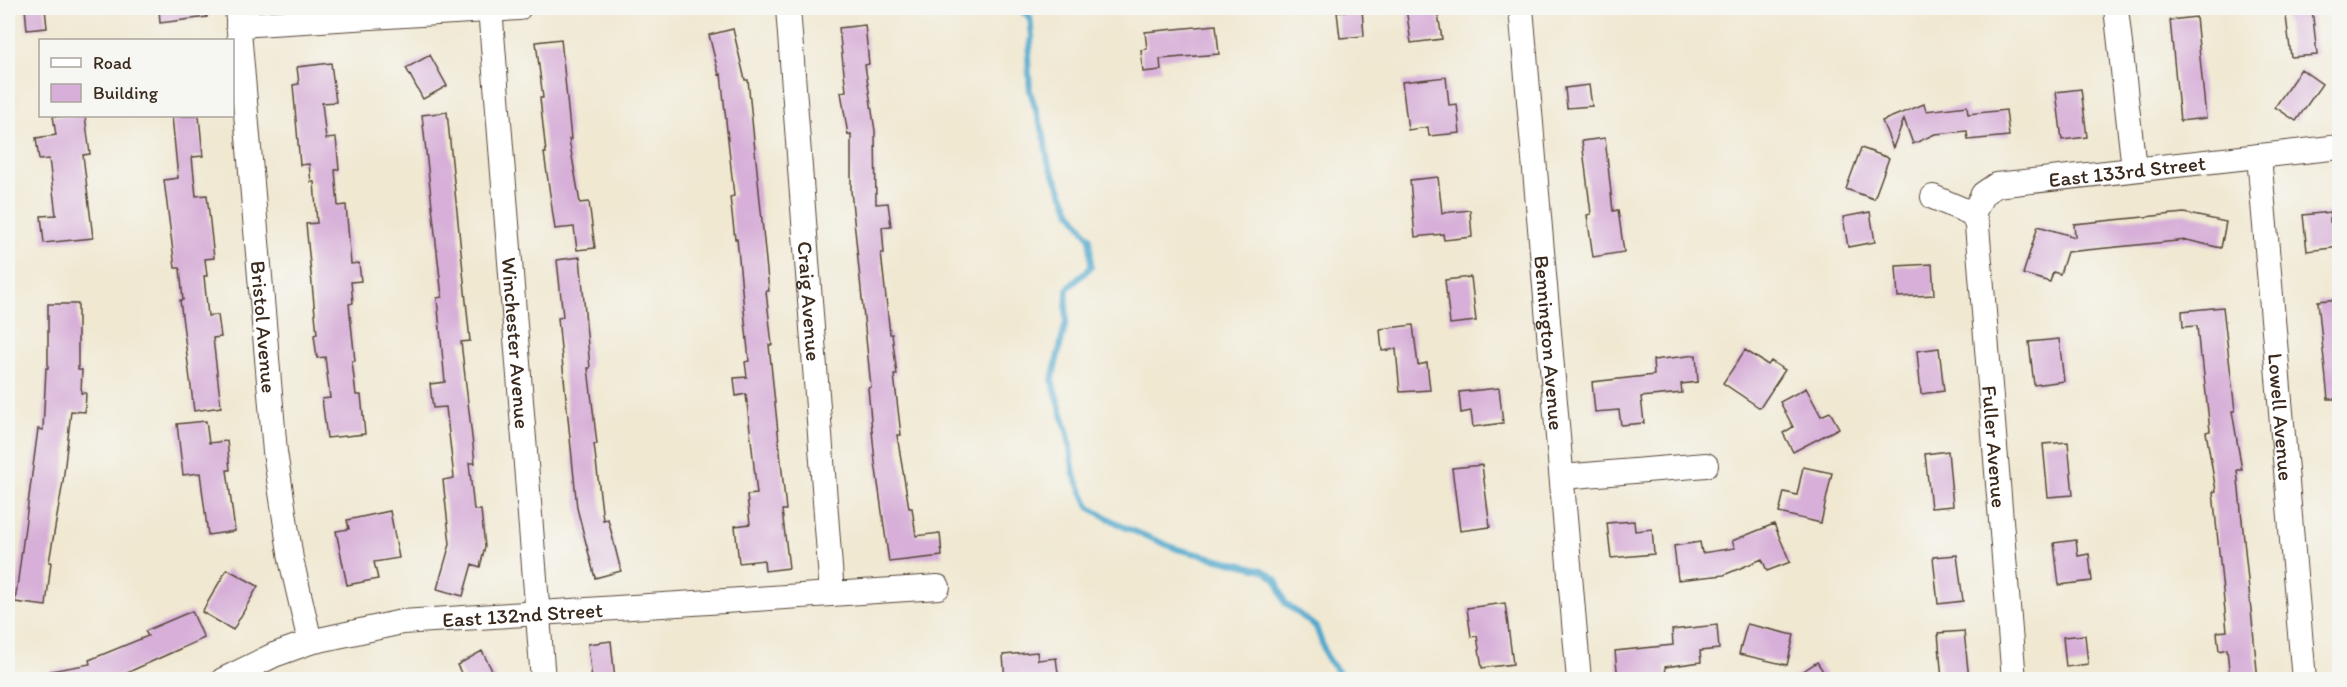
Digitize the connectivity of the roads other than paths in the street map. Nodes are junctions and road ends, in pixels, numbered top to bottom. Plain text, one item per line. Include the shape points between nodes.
1 (491, 8) edge
2 (519, 8) edge
3 (788, 8) edge
4 (1521, 8) edge
5 (2116, 8) edge
6 (237, 16) edge
7 (2340, 147) edge
8 (2259, 156) junction
9 (2134, 169) junction
10 (1934, 197) dead end
11 (1973, 214) junction
12 (1706, 465) dead end
13 (1562, 477) junction
14 (938, 587) dead end
15 (832, 594) junction
16 (538, 612) junction
17 (310, 642) junction
18 (255, 673) edge
19 (222, 680) edge
20 (543, 680) edge
21 (1578, 680) edge
22 (2014, 680) edge
23 (2304, 680) edge

1 - 2 street
1 - 6 street
1 - 16 street, Winchester Avenue
3 - 15 street, Craig Avenue
4 - 13 street, Bennington Avenue
5 - 9 street
6 - 17 street, Bristol Avenue via 275,452 291,559
7 - 8 street, East 133rd Street
8 - 9 street, East 133rd Street
8 - 23 street, Lowell Avenue
9 - 11 street, East 133rd Street via 1996,185 1983,194
10 - 11 street
11 - 22 street, Fuller Avenue
12 - 13 street
13 - 21 street, Bennington Avenue
14 - 15 street, East 132nd Street
15 - 16 street, East 132nd Street
16 - 17 street, East 132nd Street via 402,622
16 - 20 street, Winchester Avenue
17 - 18 street, East 132nd Street via 274,655
18 - 19 street, East 132nd Street

